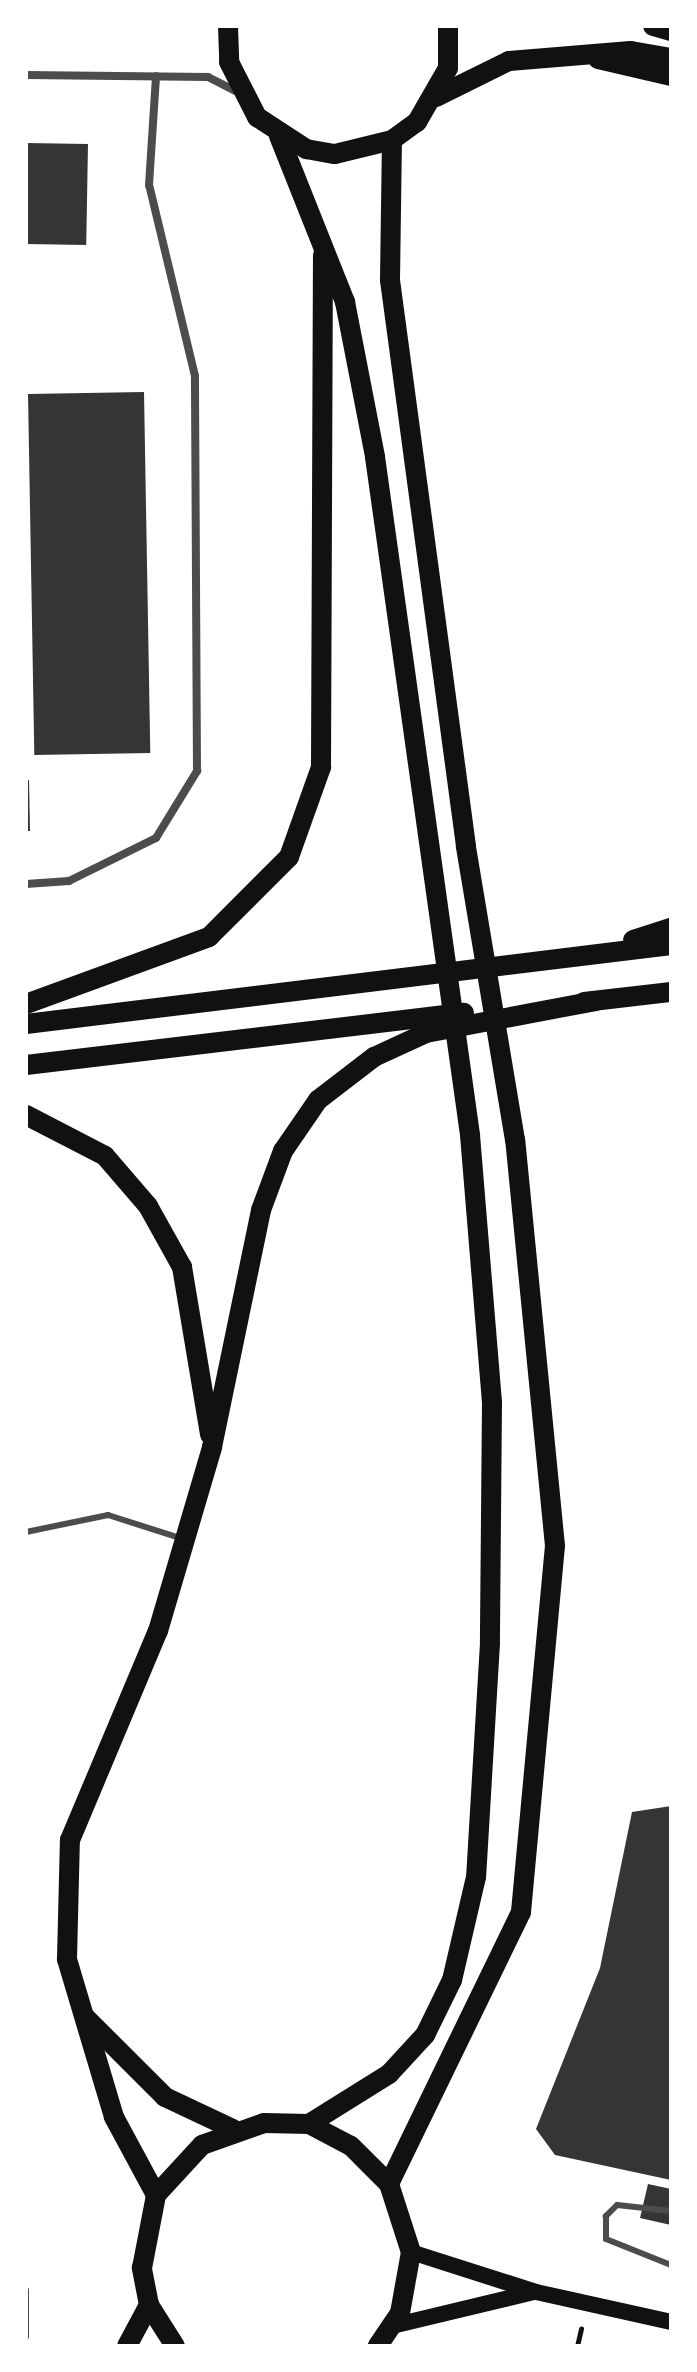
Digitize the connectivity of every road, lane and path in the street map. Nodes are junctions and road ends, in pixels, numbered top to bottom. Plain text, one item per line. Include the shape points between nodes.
1 (228, 26) edge
2 (448, 26) edge
3 (653, 26) edge
4 (671, 31) edge
5 (579, 54) junction
6 (671, 58) edge
7 (26, 75) edge
8 (156, 76) junction
9 (671, 76) edge
10 (239, 93) junction
11 (436, 97) junction
12 (279, 136) junction
13 (392, 140) junction
14 (322, 231) junction
15 (26, 884) edge
16 (671, 928) edge
17 (671, 945) edge
18 (597, 953) junction
19 (671, 992) edge
20 (595, 1001) junction
21 (26, 1004) edge
22 (26, 1024) edge
23 (26, 1065) edge
24 (26, 1115) edge
25 (212, 1447) junction
26 (26, 1532) edge
27 (181, 1539) junction
28 (86, 2018) junction
29 (309, 2124) junction
30 (233, 2129) junction
31 (389, 2184) junction
32 (156, 2195) junction
33 (671, 2211) edge
34 (411, 2252) junction
35 (671, 2265) edge
36 (26, 2290) edge
37 (536, 2292) junction
38 (149, 2305) junction
39 (671, 2322) edge
40 (392, 2326) junction
41 (26, 2337) edge
42 (127, 2346) edge
43 (175, 2346) edge
44 (378, 2346) edge

1 - 10 main road
2 - 11 main road via 448,68
3 - 4 main road
5 - 6 main road
5 - 9 main road
5 - 11 main road via 509,61
7 - 8 street
8 - 10 street via 208,77
8 - 15 street via 149,185 195,376 197,771 156,838 69,881
10 - 12 main road
11 - 13 main road
12 - 13 main road via 335,154
12 - 14 main road
13 - 31 main road via 390,280 466,846 515,1140 555,1546 521,1912
14 - 21 main road via 321,767 289,857 209,937
14 - 29 main road via 345,302 375,457 470,1135 492,1402 490,1643 476,1877 452,1980 425,2035 389,2074
16 - 18 main road
17 - 18 main road
18 - 22 main road
19 - 20 main road
20 - 23 main road
20 - 25 main road via 426,1033 374,1057 318,1100 283,1151 261,1210
24 - 25 main road via 105,1156 148,1206 182,1267
25 - 27 main road
26 - 27 lane via 108,1515
27 - 28 main road via 158,1631 70,1840 67,1959
28 - 30 main road via 165,2097
28 - 32 main road via 114,2117
29 - 30 main road
29 - 31 main road via 351,2146
30 - 32 main road via 202,2145
31 - 34 main road
32 - 38 main road via 142,2255
33 - 35 lane via 617,2205 606,2216 606,2239
34 - 37 main road
34 - 40 main road via 409,2283
36 - 41 lane
37 - 39 main road
37 - 40 main road
38 - 42 main road
38 - 43 main road
40 - 44 main road

